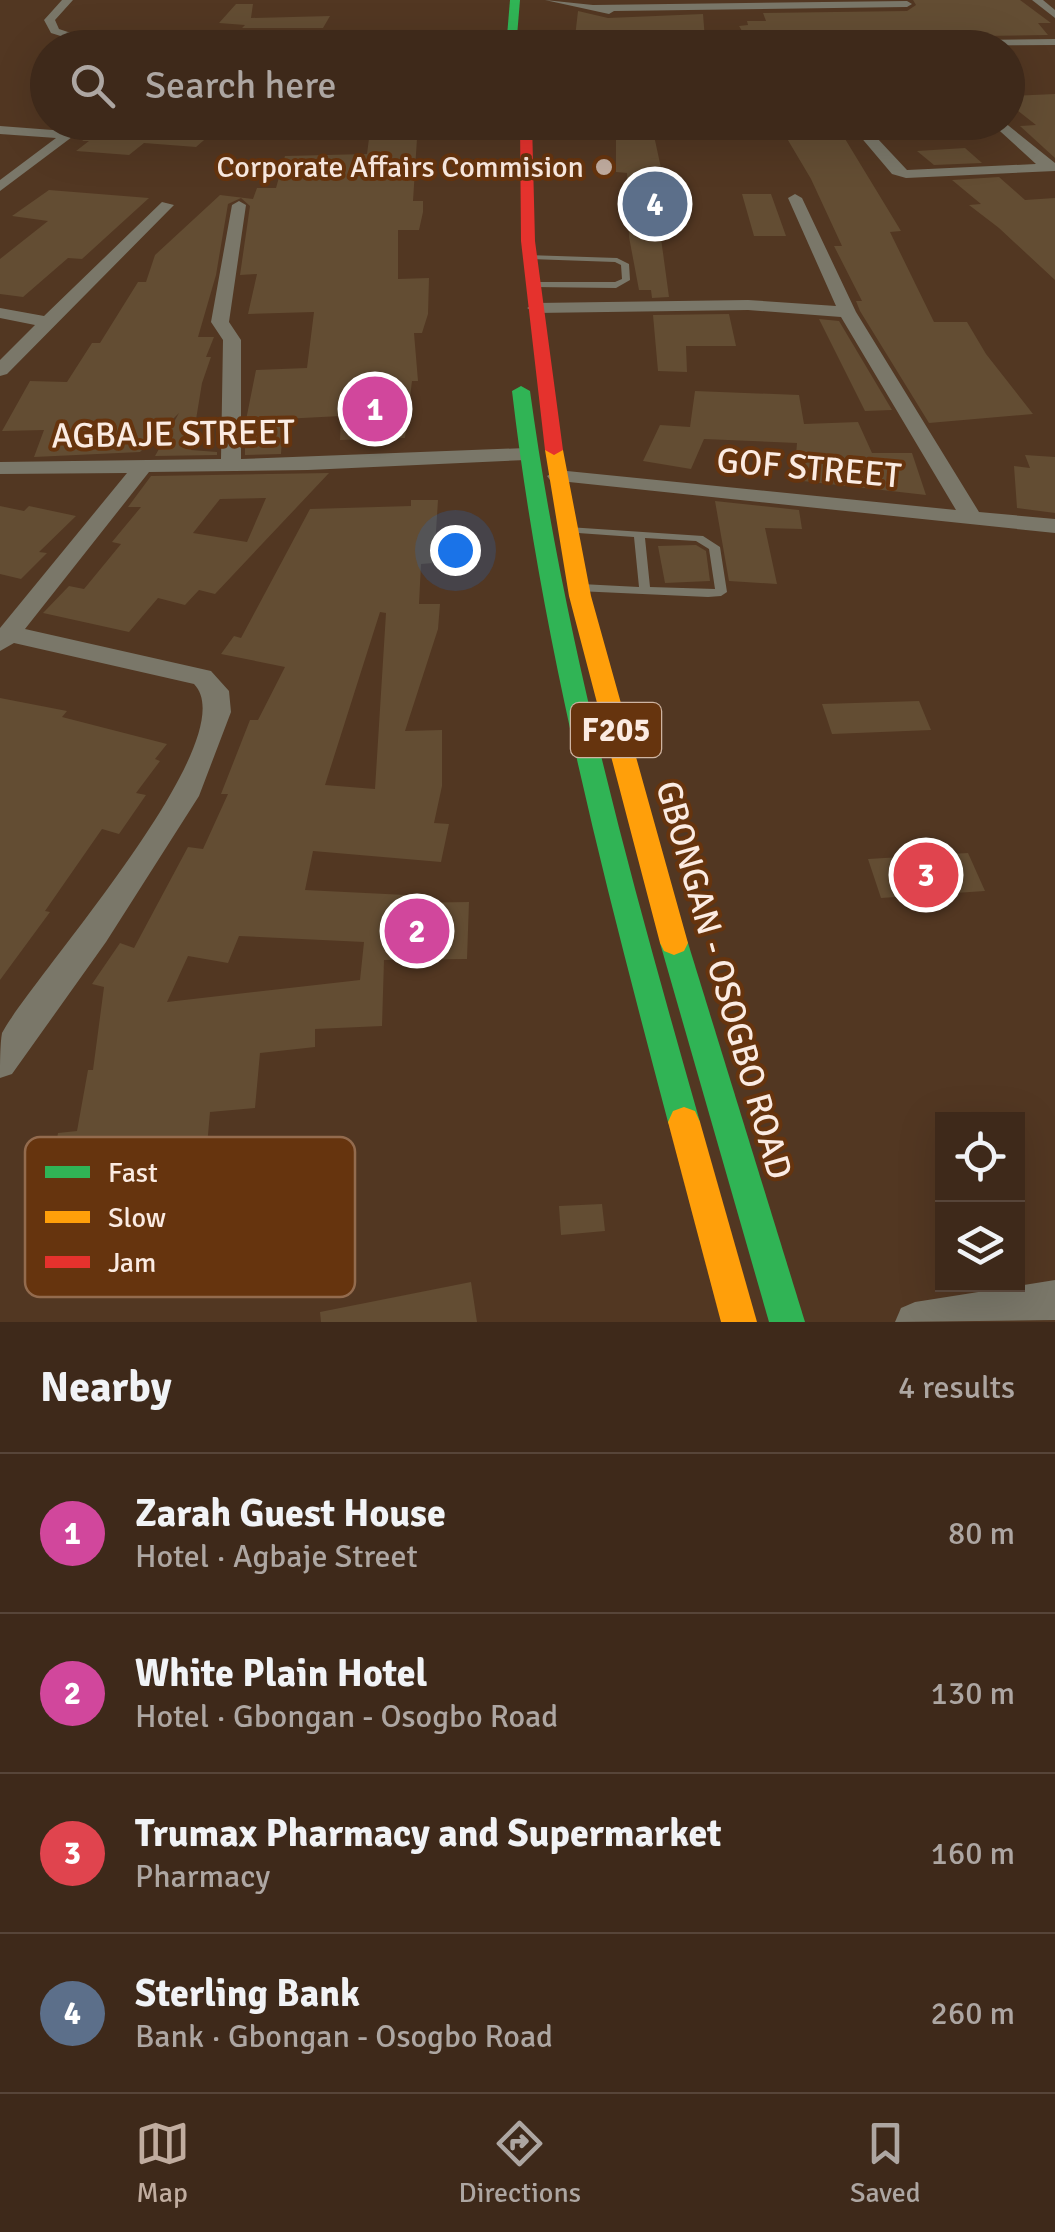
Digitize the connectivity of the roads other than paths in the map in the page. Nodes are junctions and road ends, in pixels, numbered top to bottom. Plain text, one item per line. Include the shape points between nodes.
1 (68, 0) edge
2 (514, 0) edge
3 (528, 0) edge
4 (550, 0) edge
5 (1037, 0) edge
6 (816, 2) edge
7 (905, 2) edge
8 (592, 8) junction
9 (661, 14) dead end
10 (1055, 15) edge
11 (916, 16) dead end
12 (54, 30) edge
13 (516, 30) edge
14 (520, 30) edge
15 (1025, 42) edge
16 (1055, 42) edge
17 (0, 130) edge
18 (30, 133) edge
19 (63, 140) edge
20 (509, 140) edge
21 (527, 140) edge
22 (870, 140) edge
23 (1018, 140) edge
24 (1051, 167) edge
25 (0, 187) edge
26 (795, 198) dead end
27 (239, 205) dead end
28 (167, 206) dead end
29 (530, 256) junction
30 (535, 296) junction
31 (847, 312) junction
32 (0, 313) edge
33 (514, 321) dead end
34 (46, 322) junction
35 (518, 359) dead end
36 (0, 370) edge
37 (526, 454) junction
38 (231, 464) junction
39 (0, 468) edge
40 (142, 468) junction
41 (557, 476) junction
42 (970, 516) junction
43 (1055, 526) edge
44 (567, 530) junction
45 (639, 534) junction
46 (578, 588) junction
47 (645, 591) junction
48 (5, 639) edge
49 (0, 1063) edge
50 (749, 1194) junction
51 (706, 1204) junction
52 (1055, 1300) edge
53 (738, 1322) edge
54 (788, 1322) edge
55 (915, 1322) edge

1 - 12 street via 49,20
2 - 13 main road
3 - 14 main road
4 - 8 street
5 - 10 street
6 - 7 street
6 - 8 street
7 - 11 street
8 - 9 street
15 - 16 street
17 - 18 street
19 - 25 street
20 - 33 main road
21 - 29 main road, GBONGAN - OSOGBO ROAD / F205
22 - 24 street via 906,174
23 - 24 street
26 - 31 street
27 - 38 street via 220,322 232,340
28 - 34 street
29 - 30 main road, GBONGAN - OSOGBO ROAD / F205
29 - 30 lane via 625,264 626,280 616,285
30 - 31 street
30 - 41 main road, GBONGAN - OSOGBO ROAD / F205
31 - 42 street
32 - 34 street
34 - 36 street
35 - 37 main road, F205
37 - 38 street, AGBAJE STREET
37 - 51 main road, F205 via 596,804
38 - 40 street, AGBAJE STREET
39 - 40 street, AGBAJE STREET
40 - 48 street
41 - 42 street, GOF STREET
41 - 44 main road, GBONGAN - OSOGBO ROAD / F205
42 - 43 street, GOF STREET
44 - 45 lane
44 - 46 main road, GBONGAN - OSOGBO ROAD / F205
45 - 47 lane
45 - 47 lane via 710,543 722,584 720,592
46 - 47 lane
46 - 50 main road, GBONGAN - OSOGBO ROAD / F205
48 - 49 street via 202,677 216,692 218,712 185,796
50 - 51 main road
50 - 54 main road, GBONGAN - OSOGBO ROAD / F205
51 - 53 main road, F205
52 - 55 street

